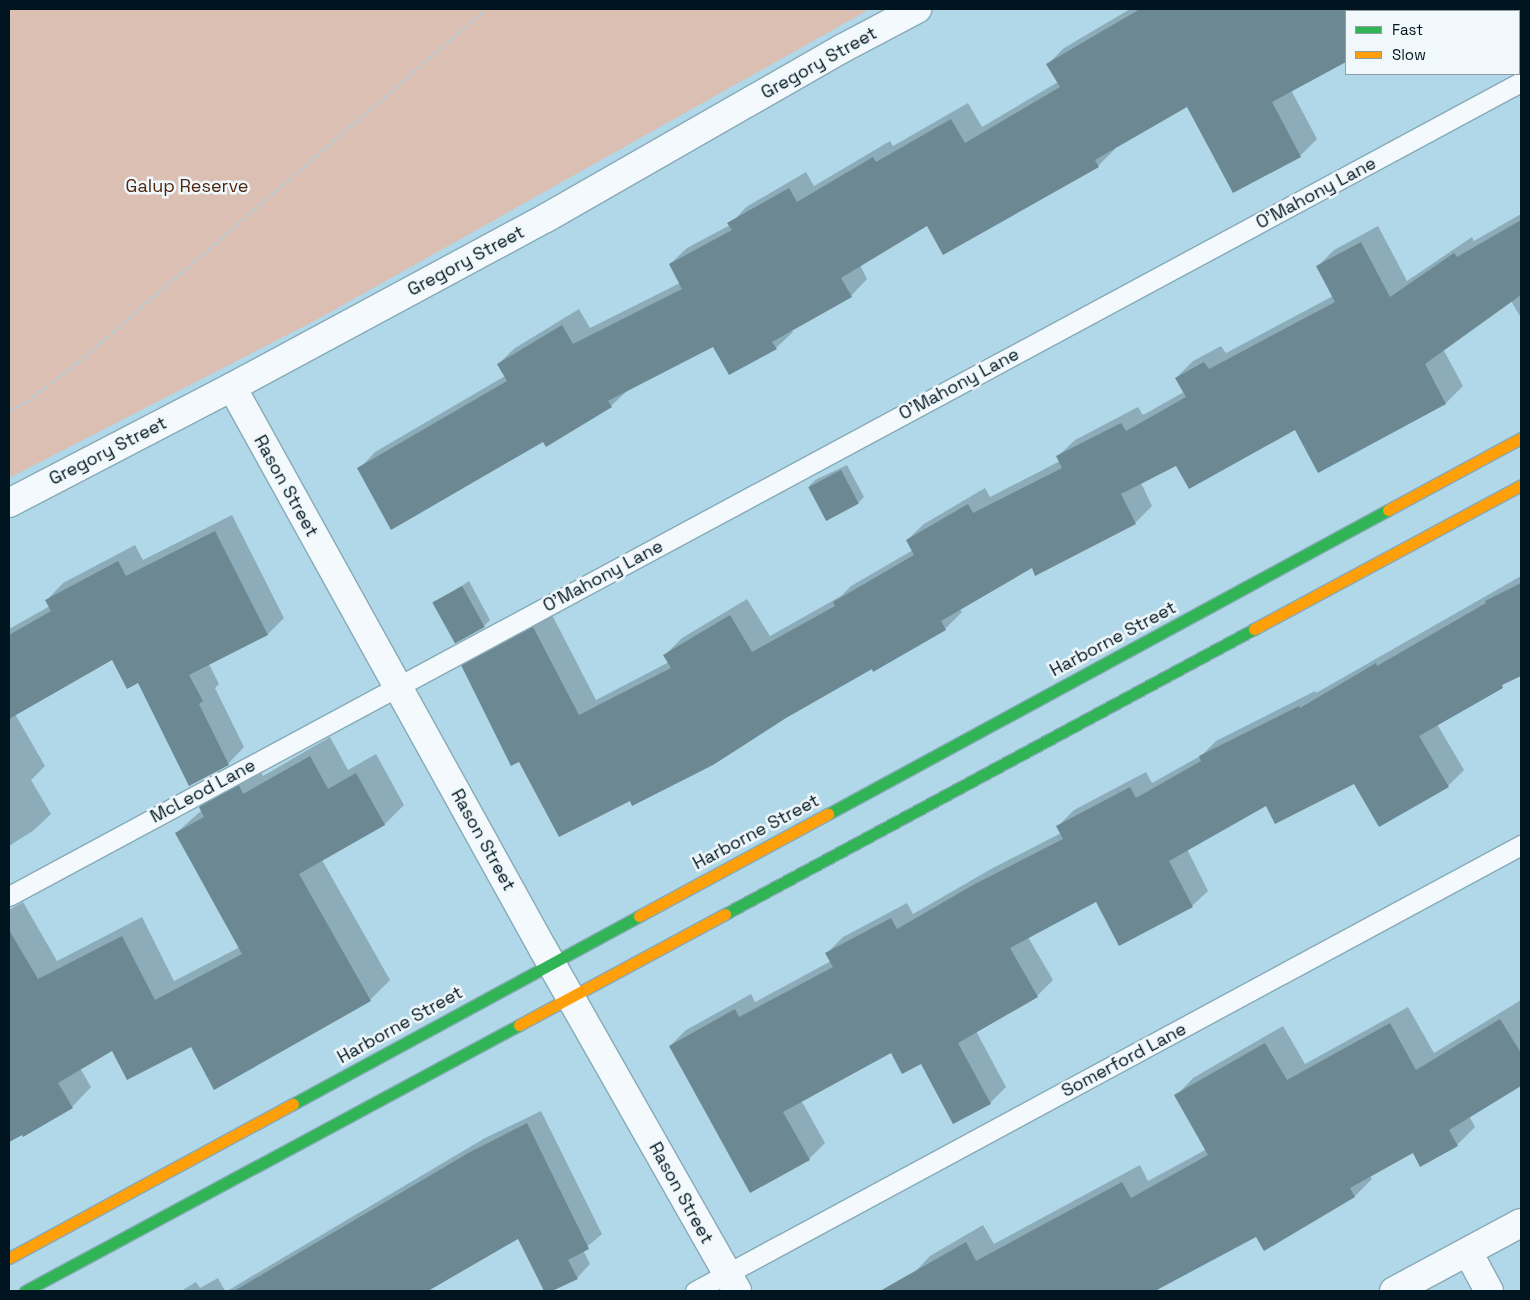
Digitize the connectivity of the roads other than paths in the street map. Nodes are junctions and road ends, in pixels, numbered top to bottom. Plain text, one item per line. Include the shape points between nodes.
1 (917, 9) edge
2 (1521, 82) edge
3 (232, 387) junction
4 (1521, 438) edge
5 (1521, 485) edge
6 (9, 503) edge
7 (397, 687) junction
8 (1521, 845) edge
9 (9, 896) edge
10 (552, 963) junction
11 (571, 997) junction
12 (1521, 1223) edge
13 (1468, 1252) junction
14 (9, 1258) edge
15 (731, 1283) edge
16 (25, 1291) edge
17 (696, 1291) edge
18 (1394, 1291) edge
19 (1489, 1291) edge

1 - 3 street, Gregory Street via 842,48 546,218
2 - 7 lane, O'Mahony Lane
3 - 6 street, Gregory Street
3 - 7 street, Rason Street
4 - 10 main road, Harborne Street
5 - 11 main road
7 - 9 lane, McLeod Lane
7 - 10 street, Rason Street
8 - 15 lane, Somerford Lane
10 - 11 street, Rason Street
10 - 14 main road, Harborne Street
11 - 15 street, Rason Street
11 - 16 main road
12 - 13 street
13 - 18 street
13 - 19 street
15 - 17 lane, Somerford Lane

